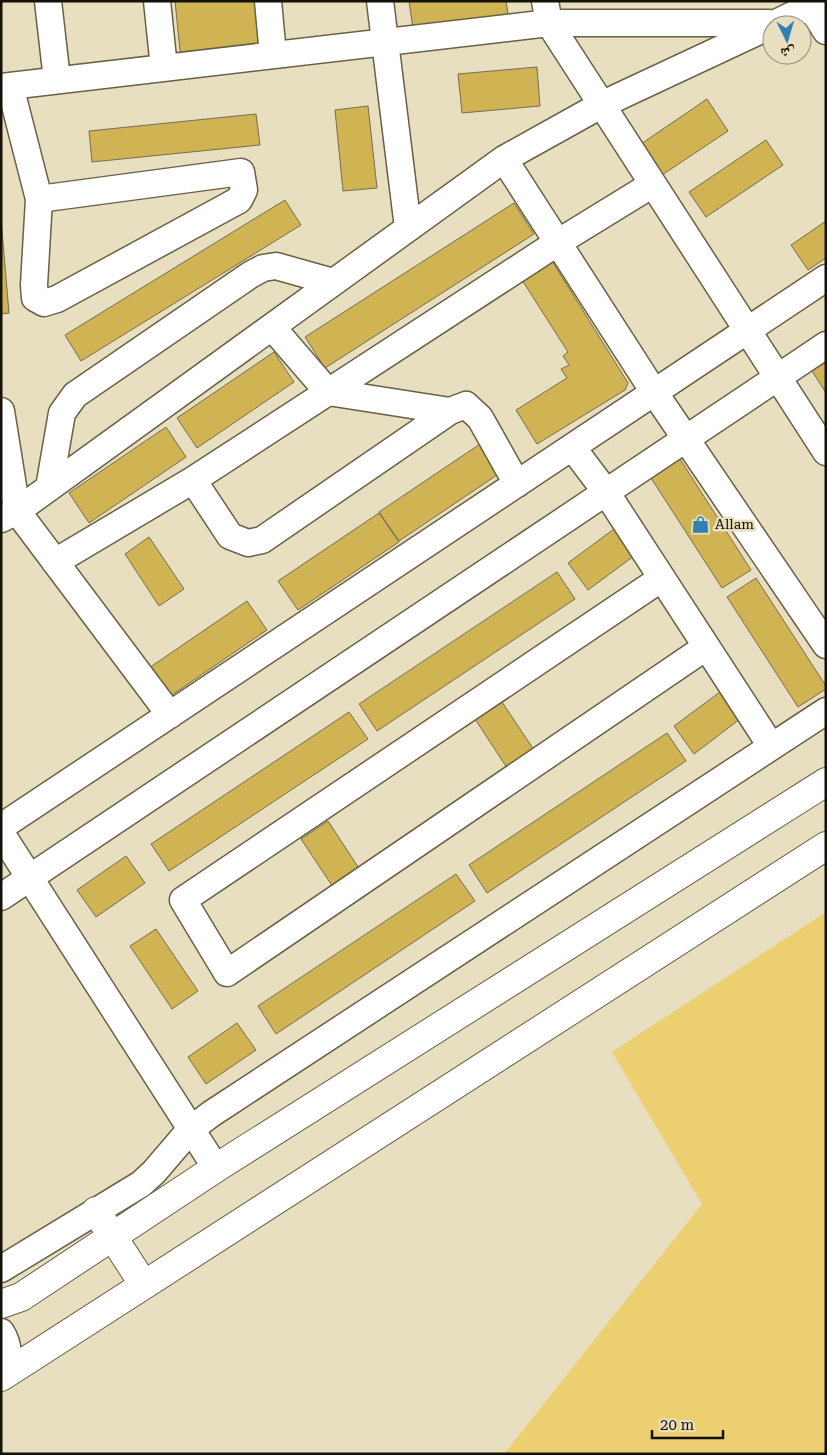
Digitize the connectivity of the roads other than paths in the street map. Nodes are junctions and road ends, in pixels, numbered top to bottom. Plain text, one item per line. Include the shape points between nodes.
1 (48, 1) edge
2 (157, 1) edge
3 (268, 1) edge
4 (380, 1) edge
5 (814, 3) edge
6 (547, 12) edge
7 (791, 15) edge
8 (762, 23) edge
9 (762, 30) edge
10 (826, 31) edge
11 (384, 42) junction
12 (273, 55) junction
13 (164, 68) junction
14 (57, 80) junction
15 (6, 86) edge
16 (602, 105) junction
17 (504, 159) junction
18 (653, 184) junction
19 (39, 199) junction
20 (408, 228) junction
21 (558, 242) junction
22 (333, 282) junction
23 (824, 282) edge
24 (272, 327) junction
25 (747, 330) junction
26 (826, 345) edge
27 (777, 377) junction
28 (328, 392) junction
29 (654, 392) junction
30 (1, 411) edge
31 (450, 411) junction
32 (686, 438) junction
33 (572, 447) junction
34 (826, 452) edge
35 (194, 480) junction
36 (517, 484) junction
37 (48, 488) junction
38 (606, 492) junction
39 (9, 515) edge
40 (55, 562) junction
41 (662, 578) junction
42 (826, 645) edge
43 (706, 646) junction
44 (826, 711) edge
45 (170, 715) junction
46 (771, 746) junction
47 (826, 782) edge
48 (1, 827) edge
49 (1, 833) edge
50 (826, 846) edge
51 (30, 878) junction
52 (1, 897) edge
53 (190, 1130) junction
54 (216, 1168) junction
55 (96, 1211) junction
56 (112, 1236) junction
57 (1, 1269) edge
58 (144, 1285) junction
59 (1, 1304) edge
60 (1, 1332) edge
61 (2, 1377) edge

1 - 14 street
2 - 13 street
3 - 12 street
4 - 11 street
5 - 7 street
5 - 10 street
6 - 8 street
6 - 11 street
6 - 16 street
9 - 16 street
11 - 12 street
11 - 20 street
12 - 13 street
13 - 14 street
14 - 15 street
15 - 19 street
16 - 17 street
16 - 18 street
17 - 20 street
17 - 21 street
18 - 21 street
18 - 25 street
19 - 19 street via 34,285 35,298 44,303 57,299 239,200 244,190 241,172
20 - 22 street
21 - 28 street
21 - 29 street
22 - 24 street
22 - 37 street via 276,266 263,268 75,395 62,413
23 - 25 street
24 - 28 street
24 - 37 street
25 - 27 street
25 - 29 street
26 - 27 street
27 - 32 street
27 - 34 street
28 - 31 street
28 - 35 street
29 - 32 street
29 - 33 street
30 - 39 street
31 - 35 street via 262,540 248,543 230,536
31 - 36 street via 466,406 480,418
32 - 38 street
32 - 42 street
33 - 36 street
33 - 38 street
35 - 40 street
36 - 45 street
37 - 39 street
38 - 41 street
38 - 51 street
39 - 40 street
40 - 45 street
41 - 43 street
41 - 43 street via 183,900 227,973
43 - 46 street
44 - 46 street
45 - 48 street
46 - 53 street
47 - 54 highway
49 - 51 street
50 - 58 highway
51 - 52 street
51 - 53 street
53 - 54 street
53 - 55 street via 141,1184
54 - 56 highway
55 - 56 highway
55 - 57 street
56 - 58 highway
56 - 59 highway via 21,1297
58 - 61 highway
60 - 61 street via 8,1350

